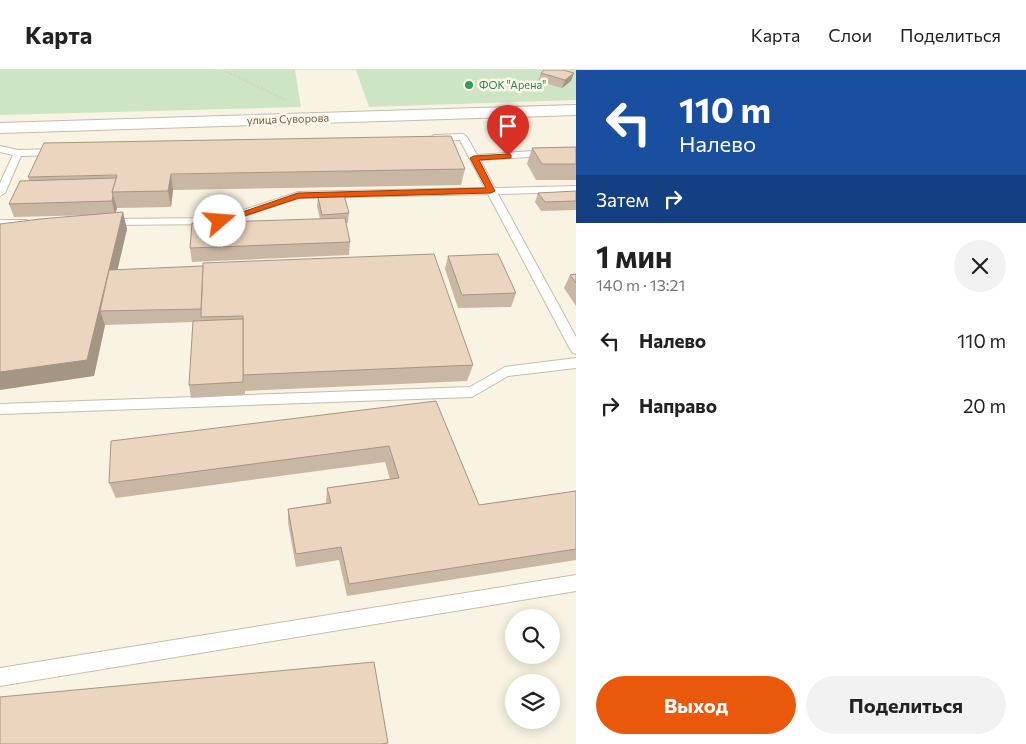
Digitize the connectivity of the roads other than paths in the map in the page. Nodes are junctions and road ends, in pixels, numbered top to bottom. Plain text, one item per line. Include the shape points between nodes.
1 (576, 110) edge
2 (0, 128) edge
3 (423, 139) edge
4 (0, 149) edge
5 (67, 151) edge
6 (576, 152) edge
7 (18, 153) junction
8 (474, 158) junction
9 (576, 189) edge
10 (491, 191) junction
11 (0, 193) edge
12 (100, 222) edge
13 (0, 223) edge
14 (40, 223) edge
15 (576, 349) edge
16 (576, 363) edge
17 (0, 409) edge
18 (576, 583) edge
19 (0, 677) edge

1 - 2 street, улица Суворова
3 - 8 lane via 463,137
4 - 7 lane
5 - 7 lane
6 - 8 lane
7 - 11 lane
8 - 10 lane
9 - 10 lane
10 - 12 lane via 298,195 220,221
10 - 15 lane
13 - 14 lane
16 - 17 lane via 505,372 472,392
18 - 19 lane

